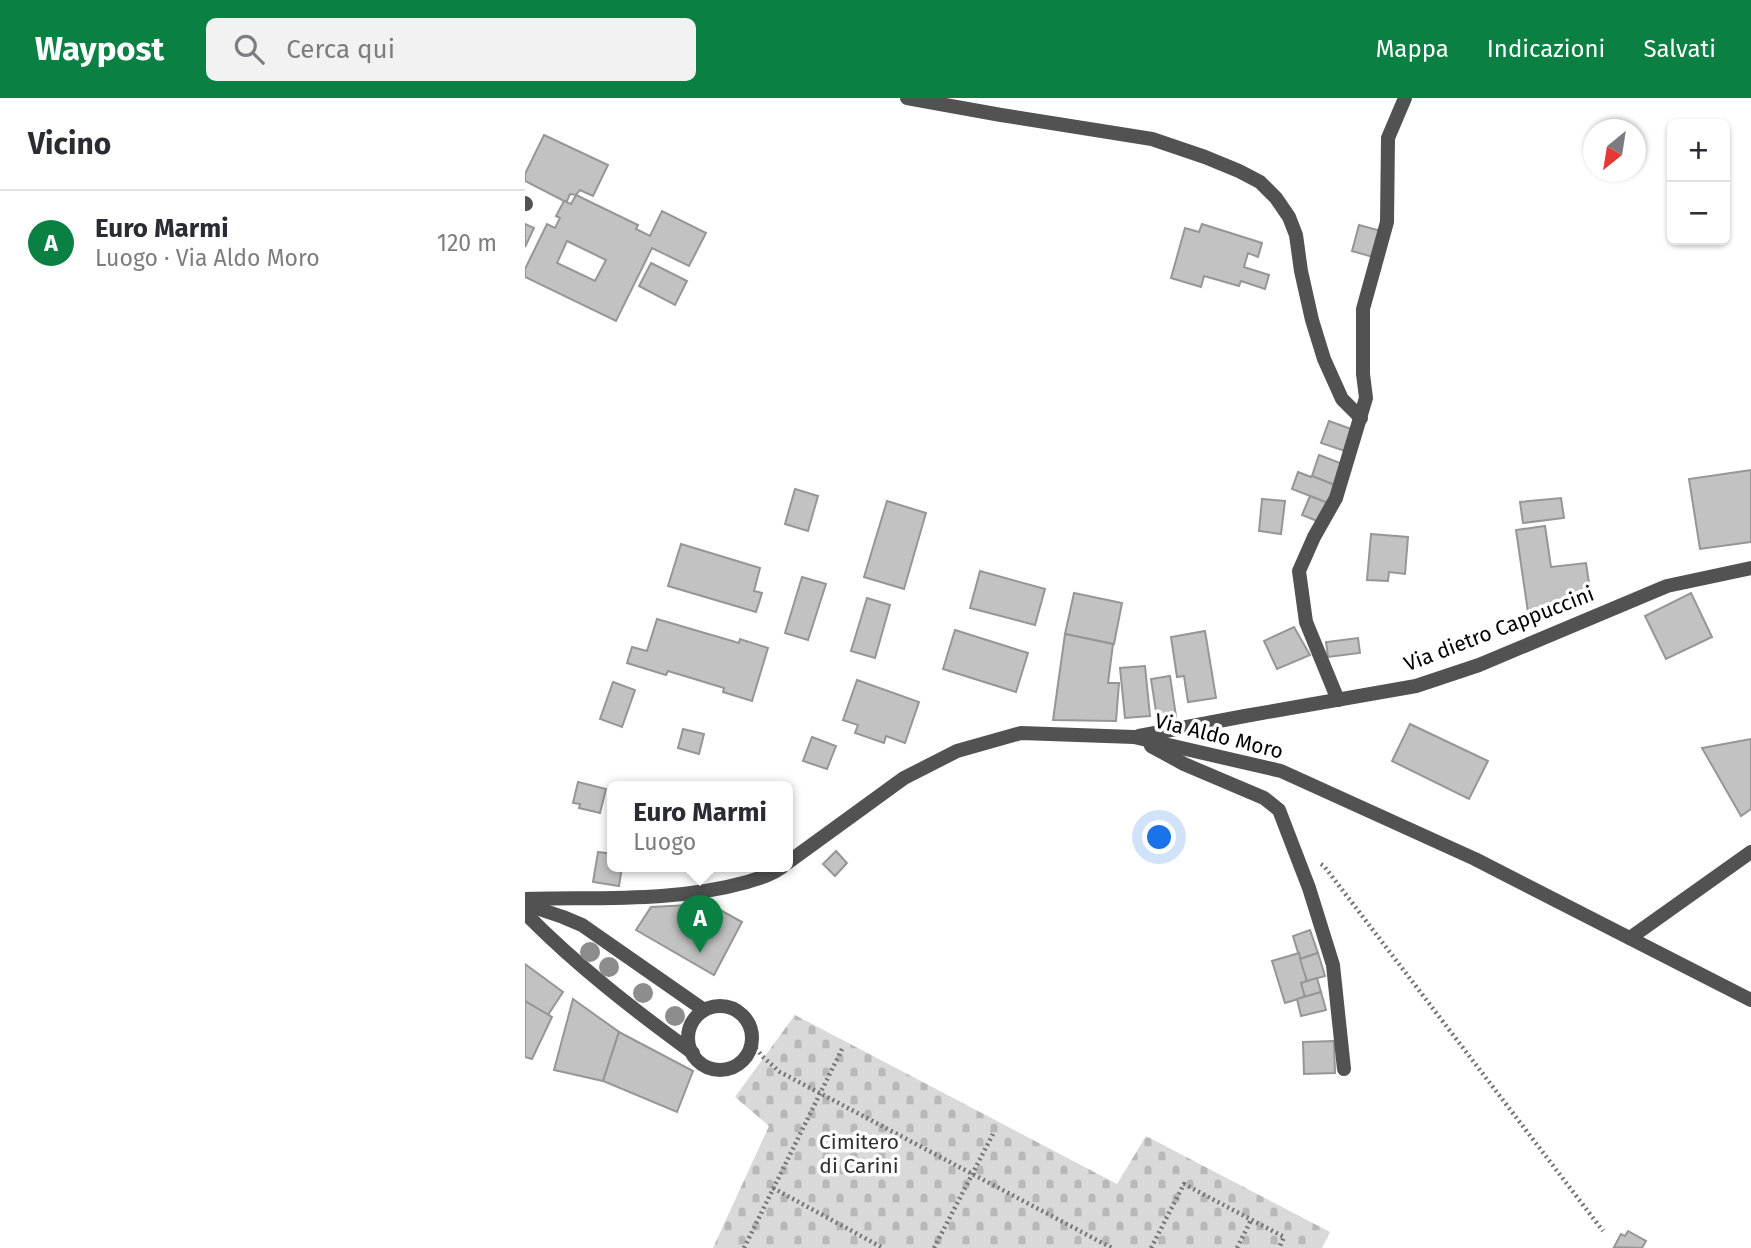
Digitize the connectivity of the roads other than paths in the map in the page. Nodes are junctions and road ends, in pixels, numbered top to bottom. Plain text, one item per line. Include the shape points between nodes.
1 (907, 98) edge
2 (1405, 98) edge
3 (1361, 418) junction
4 (1751, 568) edge
5 (1338, 700) junction
6 (1134, 737) junction
7 (1751, 852) edge
8 (793, 859) edge
9 (776, 872) edge
10 (525, 902) edge
11 (525, 913) edge
12 (1630, 938) junction
13 (1751, 1000) edge
14 (704, 1010) junction
15 (693, 1053) junction
16 (1344, 1069) dead end

1 - 3 street via 1152,138 1260,182 1289,217 1324,359 1342,399
2 - 3 street via 1388,138 1387,222 1363,309 1366,398
3 - 5 street via 1336,498 1299,570 1306,622
4 - 5 street, Via dietro Cappuccini via 1667,586 1416,686
5 - 6 street, Via dietro Cappuccini
6 - 8 street, Via Aldo Moro via 1021,733 957,751 904,778
6 - 12 street, Via Aldo Moro via 1281,771 1475,859
6 - 16 street via 1264,798 1279,810 1333,965
7 - 12 street
9 - 10 street via 730,887 678,896
10 - 14 street via 582,925
11 - 15 street via 611,990
12 - 13 street, Via Aldo Moro
14 - 15 street via 690,1026
14 - 15 street via 724,1006 743,1015 752,1044 742,1062 722,1070 702,1064

